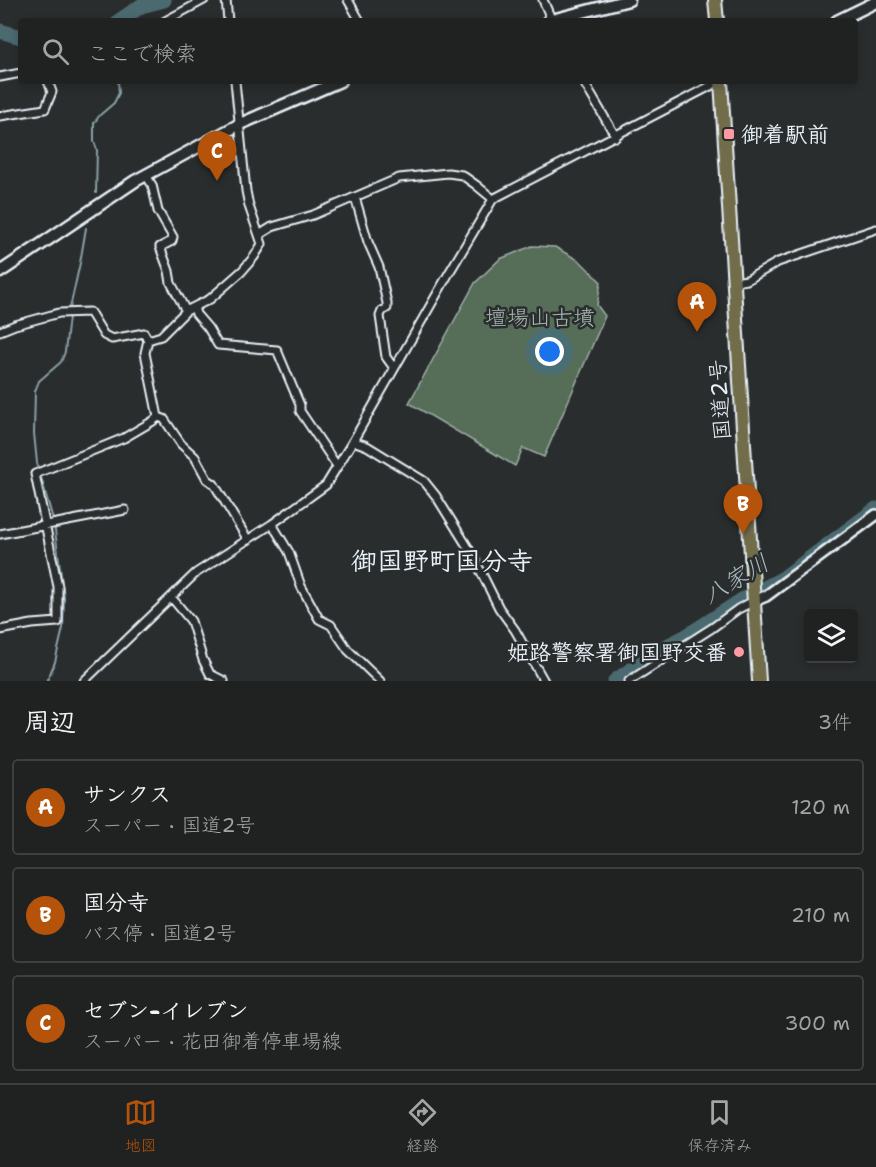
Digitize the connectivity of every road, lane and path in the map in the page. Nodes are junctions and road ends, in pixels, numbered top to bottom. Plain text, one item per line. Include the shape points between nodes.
1 (204, 0) edge
2 (226, 0) edge
3 (348, 0) edge
4 (543, 0) edge
5 (629, 0) edge
6 (715, 0) edge
7 (876, 2) edge
8 (171, 18) edge
9 (228, 18) edge
10 (358, 18) edge
11 (550, 18) edge
12 (562, 18) edge
13 (717, 18) edge
14 (843, 18) edge
15 (18, 74) edge
16 (0, 77) edge
17 (49, 84) edge
18 (235, 84) edge
19 (333, 84) edge
20 (585, 84) edge
21 (715, 84) edge
22 (721, 84) edge
23 (0, 116) edge
24 (240, 124) junction
25 (616, 137) junction
26 (147, 175) junction
27 (355, 197) junction
28 (493, 199) junction
29 (876, 229) edge
30 (260, 235) junction
31 (0, 272) edge
32 (734, 282) junction
33 (194, 307) junction
34 (186, 311) junction
35 (0, 331) edge
36 (148, 340) junction
37 (394, 368) junction
38 (158, 417) junction
39 (353, 441) junction
40 (337, 466) junction
41 (125, 510) dead end
42 (876, 515) edge
43 (272, 524) junction
44 (46, 526) junction
45 (0, 534) edge
46 (248, 540) junction
47 (171, 597) junction
48 (754, 601) junction
49 (0, 630) edge
50 (84, 681) edge
51 (224, 681) edge
52 (380, 681) edge
53 (543, 681) edge
54 (629, 681) edge
55 (759, 681) edge

1 - 8 street
2 - 9 street
3 - 10 street
4 - 11 street
5 - 12 main road
6 - 13 highway
7 - 14 main road
15 - 16 street
17 - 23 street via 52,92 45,109
18 - 24 street
19 - 24 main road
20 - 25 street
21 - 25 street
22 - 32 highway, 国道2号
24 - 26 main road
24 - 30 street via 249,206
25 - 28 street
26 - 31 main road
26 - 34 street via 158,210 173,237 160,247 171,283
27 - 28 street via 399,178 448,173 462,175
27 - 30 street
27 - 37 street via 379,267 387,303 380,316 381,326 386,357
28 - 37 street
29 - 32 street via 778,262 747,280
30 - 33 street via 262,244 242,272
32 - 48 highway, 国道2号
33 - 34 street
33 - 40 street via 218,345 277,350 300,411
34 - 36 street via 161,336
35 - 36 street via 59,313 90,312 104,335 112,339 144,333
36 - 38 street via 145,353
37 - 39 street
38 - 44 street via 124,438 35,474
38 - 46 street via 164,419 195,457
39 - 40 street
39 - 53 street via 424,481 472,554
40 - 43 street via 326,485
41 - 44 street
42 - 48 street
43 - 46 street
43 - 52 street via 319,619 331,625 348,650
44 - 45 street
44 - 49 street via 58,587 58,622
46 - 47 street via 196,573
47 - 50 street
47 - 51 street via 191,621 210,674
48 - 54 street
48 - 55 highway, 国道2号

